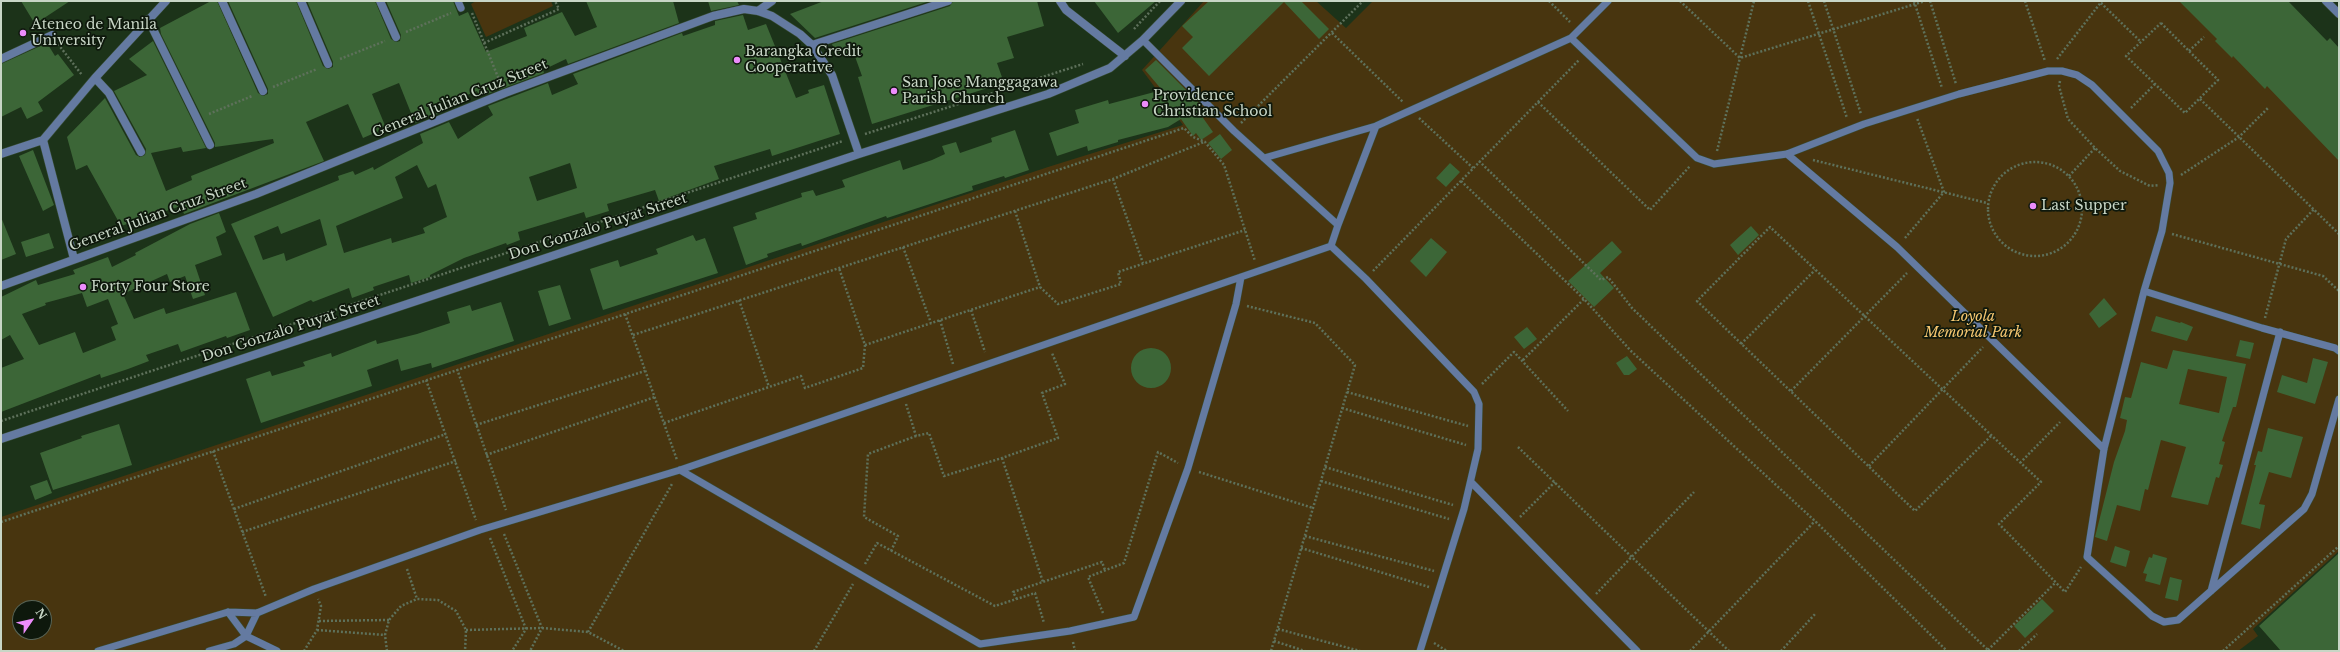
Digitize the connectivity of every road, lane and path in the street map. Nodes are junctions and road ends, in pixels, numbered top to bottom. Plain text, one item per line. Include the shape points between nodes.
1 (166, 1) edge
2 (222, 1) edge
3 (301, 1) edge
4 (380, 1) edge
5 (458, 1) edge
6 (555, 1) edge
7 (772, 1) edge
8 (948, 1) edge
9 (1060, 1) edge
10 (1160, 1) edge
11 (1181, 1) edge
12 (1363, 1) edge
13 (1549, 1) edge
14 (1608, 1) edge
15 (1680, 1) edge
16 (1754, 1) edge
17 (1808, 1) edge
18 (1824, 1) edge
19 (1925, 1) edge
20 (1930, 1) edge
21 (2025, 1) edge
22 (2326, 1) edge
23 (2101, 2) edge
24 (1915, 3) edge
25 (461, 8) joint
26 (758, 11) junction
27 (2339, 14) edge
28 (148, 19) junction
29 (1833, 30) junction
30 (1579, 31) junction
31 (1131, 33) dead end
32 (1819, 34) junction
33 (52, 35) joint
34 (396, 37) dead end
35 (2204, 37) dead end
36 (1571, 38) junction
37 (1143, 40) junction
38 (2141, 42) junction
39 (484, 43) junction
40 (812, 45) junction
41 (2189, 51) junction
42 (1586, 54) junction
43 (1125, 56) junction
44 (1740, 58) junction
45 (1, 59) edge
46 (1090, 62) dead end
47 (328, 64) dead end
48 (2048, 71) junction
49 (2062, 71) junction
50 (95, 78) junction
51 (2155, 84) junction
52 (89, 85) junction
53 (263, 91) dead end
54 (505, 93) junction
55 (1959, 94) junction
56 (1945, 99) junction
57 (2200, 99) junction
58 (1538, 102) junction
59 (2269, 107) dead end
60 (1913, 109) junction
61 (2123, 116) junction
62 (1864, 124) junction
63 (1376, 126) junction
64 (1850, 128) junction
65 (1234, 131) junction
66 (2239, 137) junction
67 (854, 138) junction
68 (43, 140) junction
69 (1205, 142) junction
70 (210, 145) dead end
71 (2095, 148) junction
72 (141, 152) dead end
73 (1, 154) edge
74 (859, 154) junction
75 (1787, 154) junction
76 (1264, 158) junction
77 (1697, 158) junction
78 (1810, 159) dead end
79 (1479, 161) junction
80 (1714, 164) junction
81 (2069, 176) junction
82 (1113, 179) junction
83 (1461, 181) junction
84 (2170, 183) junction
85 (1944, 192) junction
86 (1987, 203) junction
87 (2314, 209) junction
88 (1014, 211) junction
89 (1338, 225) junction
90 (1245, 230) junction
91 (2162, 231) junction
92 (2339, 234) edge
93 (1331, 246) junction
94 (903, 247) junction
95 (1897, 247) junction
96 (74, 259) junction
97 (1143, 263) junction
98 (2279, 263) junction
99 (1915, 265) junction
100 (839, 268) junction
101 (1815, 270) junction
102 (1258, 272) junction
103 (1241, 277) junction
104 (1366, 279) junction
105 (1, 286) edge
106 (1040, 287) junction
107 (2144, 291) junction
108 (2339, 291) edge
109 (1584, 299) junction
110 (739, 300) junction
111 (1236, 304) junction
112 (971, 310) junction
113 (625, 314) junction
114 (1864, 316) junction
115 (940, 320) junction
116 (931, 323) junction
117 (2262, 328) junction
118 (2280, 332) junction
119 (633, 335) junction
120 (1991, 339) junction
121 (1048, 344) junction
122 (1741, 344) junction
123 (865, 345) junction
124 (2339, 351) edge
125 (1523, 360) junction
126 (989, 364) junction
127 (457, 369) junction
128 (645, 371) junction
129 (957, 375) junction
130 (426, 380) junction
131 (768, 388) junction
132 (1942, 390) junction
133 (1791, 391) junction
134 (1347, 392) junction
135 (1474, 392) junction
136 (903, 394) junction
137 (654, 397) junction
138 (2339, 399) edge
139 (1342, 408) junction
140 (1568, 411) dead end
141 (2068, 413) junction
142 (1, 421) edge
143 (664, 423) junction
144 (476, 425) junction
145 (1480, 429) junction
146 (446, 434) junction
147 (916, 436) junction
148 (1991, 436) junction
149 (1, 439) edge
150 (1518, 447) dead end
151 (1478, 448) junction
152 (2104, 449) junction
153 (213, 451) junction
154 (486, 455) junction
155 (1002, 458) junction
156 (456, 461) junction
157 (2020, 463) junction
158 (1869, 466) junction
159 (1325, 467) junction
160 (1188, 468) junction
161 (680, 470) junction
162 (1321, 481) junction
163 (1471, 482) junction
164 (1555, 482) junction
165 (1694, 492) dead end
166 (1313, 508) junction
167 (234, 509) junction
168 (1464, 509) junction
169 (1815, 521) junction
170 (1, 522) edge
171 (510, 522) junction
172 (1460, 522) junction
173 (500, 525) junction
174 (1513, 525) junction
175 (483, 530) junction
176 (242, 532) junction
177 (1305, 536) junction
178 (2339, 546) edge
179 (1301, 548) junction
180 (891, 551) junction
181 (1632, 557) junction
182 (403, 558) junction
183 (2087, 558) junction
184 (1105, 570) junction
185 (1444, 574) junction
186 (858, 575) junction
187 (1043, 582) junction
188 (2055, 583) junction
189 (314, 589) junction
190 (1439, 590) junction
191 (2211, 591) junction
192 (417, 599) junction
193 (1017, 599) junction
194 (1588, 602) junction
195 (270, 606) junction
196 (228, 612) junction
197 (257, 612) junction
198 (1816, 613) dead end
199 (389, 620) junction
200 (319, 621) junction
201 (1106, 623) junction
202 (542, 628) junction
203 (526, 629) junction
204 (1278, 629) junction
205 (317, 630) junction
206 (466, 630) junction
207 (1709, 631) junction
208 (588, 632) junction
209 (1047, 634) junction
210 (2037, 634) dead end
211 (385, 635) junction
212 (246, 636) junction
213 (1274, 641) junction
214 (617, 649) edge
215 (98, 651) edge
216 (210, 651) edge
217 (276, 651) edge
218 (304, 651) edge
219 (387, 651) edge
220 (465, 651) edge
221 (512, 651) edge
222 (530, 651) edge
223 (624, 651) edge
224 (814, 651) edge
225 (1271, 651) edge
226 (1305, 651) edge
227 (1360, 651) edge
228 (1420, 651) edge
229 (1637, 651) edge
230 (1690, 651) edge
231 (1729, 651) edge
232 (1781, 651) edge
233 (1947, 651) edge
234 (1988, 651) edge
235 (2019, 651) edge
236 (2223, 651) edge

1 - 28 street
2 - 53 street
3 - 47 street
4 - 34 street
5 - 25 lane
6 - 39 path via 559,9
7 - 26 street
8 - 40 street
9 - 43 street via 1066,10
10 - 31 path
11 - 37 street, Don Gonzalo Puyat Street
12 - 65 path
13 - 30 path
14 - 30 lane
15 - 44 path
16 - 44 path
17 - 32 path
18 - 29 path
19 - 24 path
20 - 55 path
21 - 48 path
22 - 27 street
23 - 38 path
23 - 48 path
24 - 29 path
24 - 56 path
25 - 39 path via 469,5
26 - 40 street, General Julian Cruz Street via 785,23
26 - 54 street, General Julian Cruz Street via 744,9 713,16
28 - 50 street
28 - 70 street
29 - 32 path
29 - 62 path
30 - 36 lane
32 - 44 path
32 - 64 path
33 - 45 street
33 - 52 path
35 - 41 path
36 - 42 lane
36 - 63 lane
37 - 43 street, Don Gonzalo Puyat Street
37 - 65 lane
38 - 41 path via 2161,23
38 - 51 path via 2126,56
39 - 54 path
40 - 67 street, General Julian Cruz Street via 832,75
41 - 57 path via 2218,80
42 - 58 path
42 - 77 lane
43 - 74 street, Don Gonzalo Puyat Street via 1110,68 1054,92
44 - 80 path
46 - 67 path
48 - 49 lane
48 - 55 lane
49 - 61 lane via 2077,75 2092,85
49 - 71 path via 2059,86 2068,119
50 - 52 street
50 - 72 street via 108,93
51 - 57 path via 2185,113
51 - 61 path
52 - 68 street
54 - 96 street, General Julian Cruz Street via 256,194
55 - 56 lane
56 - 60 lane
57 - 66 path
58 - 77 path via 1650,210
58 - 79 path
59 - 66 path
60 - 62 lane
60 - 85 path
61 - 84 lane via 2158,151 2169,173
62 - 64 lane
63 - 76 lane
63 - 89 lane
64 - 75 lane
65 - 76 lane
66 - 84 path
66 - 87 path
67 - 74 street, General Julian Cruz Street
67 - 142 path
68 - 73 street
68 - 96 street
69 - 82 path
69 - 90 path via 1224,165
69 - 113 path via 1193,137 1184,128
71 - 81 path
71 - 84 path via 2120,171 2150,186
74 - 149 street, Don Gonzalo Puyat Street
75 - 80 lane
75 - 95 lane
76 - 89 lane
77 - 80 lane
78 - 85 path
79 - 83 path
79 - 234 path via 1601,280 1608,277 1632,308
81 - 86 path via 2056,167 2040,162 2024,163 2010,168 1994,183
81 - 86 path via 2078,191 2082,208 2078,229 2058,250 2043,256 2025,255 2007,248 1994,233 1988,219
82 - 88 path
82 - 97 path
83 - 104 path
83 - 109 path
84 - 91 lane
85 - 86 path
85 - 95 path
87 - 92 path
87 - 98 path via 2286,239
88 - 94 path
88 - 106 path
89 - 93 lane
90 - 97 path
90 - 102 path
91 - 98 path
91 - 107 lane
93 - 102 lane
93 - 104 lane
94 - 100 path
94 - 116 path
95 - 99 lane
96 - 105 street, General Julian Cruz Street
97 - 106 path via 1118,272 1120,284 1058,304
98 - 108 path via 2323,276
98 - 117 path
99 - 114 path
99 - 120 lane
100 - 110 path
100 - 123 path
101 - 114 path
101 - 122 path
101 - 122 path via 1770,227 1697,301
102 - 103 lane
103 - 111 lane
103 - 121 lane
104 - 135 lane
106 - 112 path
107 - 117 lane
107 - 152 lane
109 - 125 path
109 - 169 path via 1631,351
110 - 119 path
110 - 131 path
111 - 134 path via 1315,323 1355,365
111 - 160 lane
112 - 115 path
112 - 126 path
113 - 119 path
113 - 127 path
114 - 132 path
114 - 133 path
115 - 116 path
115 - 129 path
116 - 123 path
117 - 118 lane
118 - 124 lane
118 - 191 lane
119 - 128 path
120 - 132 path
120 - 141 lane
121 - 126 lane
121 - 155 path via 1065,384 1042,393 1058,438
122 - 133 path
123 - 131 path via 863,368 805,388 801,376
125 - 135 path via 1514,352
125 - 140 path
126 - 129 lane
127 - 130 path
127 - 144 path
128 - 137 path
128 - 144 path
129 - 136 lane
130 - 146 path
130 - 153 path
131 - 143 path
132 - 148 path
132 - 158 path
133 - 158 path
134 - 139 path
134 - 145 path
135 - 145 lane via 1480,404
136 - 147 path
136 - 161 lane
137 - 143 path
137 - 154 path
138 - 191 lane via 2312,494 2304,509
139 - 151 path
139 - 159 path
141 - 152 lane
141 - 157 path
143 - 161 path
144 - 154 path
145 - 151 lane
146 - 156 path
146 - 167 path
147 - 155 path via 929,433 944,476
147 - 180 path via 868,454 864,517 898,536
148 - 157 path
148 - 158 path via 1915,511
150 - 164 path
151 - 163 lane
152 - 183 lane
153 - 167 path
153 - 170 path
154 - 171 path
155 - 187 path
156 - 175 path
156 - 176 path
157 - 188 path via 2041,482 1999,524
159 - 162 path
159 - 168 path
160 - 166 path
160 - 184 path via 1158,452 1124,563
160 - 201 lane via 1134,617
161 - 171 lane
161 - 186 lane
161 - 208 path
162 - 166 path
162 - 172 path
163 - 168 lane
163 - 174 lane
164 - 174 path
164 - 181 path
165 - 181 path
166 - 177 path
167 - 176 path
168 - 172 lane
169 - 207 path
169 - 233 path
171 - 173 lane
172 - 185 lane
173 - 175 lane
173 - 202 path
174 - 194 lane
175 - 182 lane
175 - 203 path
176 - 195 path
177 - 179 path
177 - 185 path
178 - 236 path
179 - 190 path
179 - 204 path
180 - 186 path via 877,543
180 - 193 path via 995,606
181 - 194 path
181 - 207 path
182 - 189 lane
182 - 192 path
183 - 188 path via 2065,592
183 - 191 lane via 2152,616 2164,622 2178,620
184 - 187 path via 1102,562
184 - 201 path via 1088,577
185 - 190 lane
186 - 209 lane via 980,644
186 - 224 path
187 - 193 path via 1013,592
188 - 234 path
189 - 195 lane
189 - 200 path via 321,606
190 - 228 lane
192 - 199 path via 401,606
192 - 206 path via 438,600 456,611
193 - 209 path via 1035,593
194 - 229 lane
195 - 197 lane
196 - 197 lane
196 - 212 lane
196 - 215 lane
197 - 212 lane
198 - 232 path
199 - 200 path
199 - 211 path
200 - 205 path
201 - 209 lane
202 - 203 path
202 - 208 path
202 - 222 path
203 - 206 path
203 - 221 path
204 - 213 path
204 - 227 path
205 - 211 path
205 - 218 path
206 - 220 path
207 - 230 path
207 - 231 path
208 - 214 path
210 - 235 path
211 - 219 path
212 - 216 lane via 234,644
212 - 217 lane
213 - 225 path
213 - 226 path
214 - 223 path

